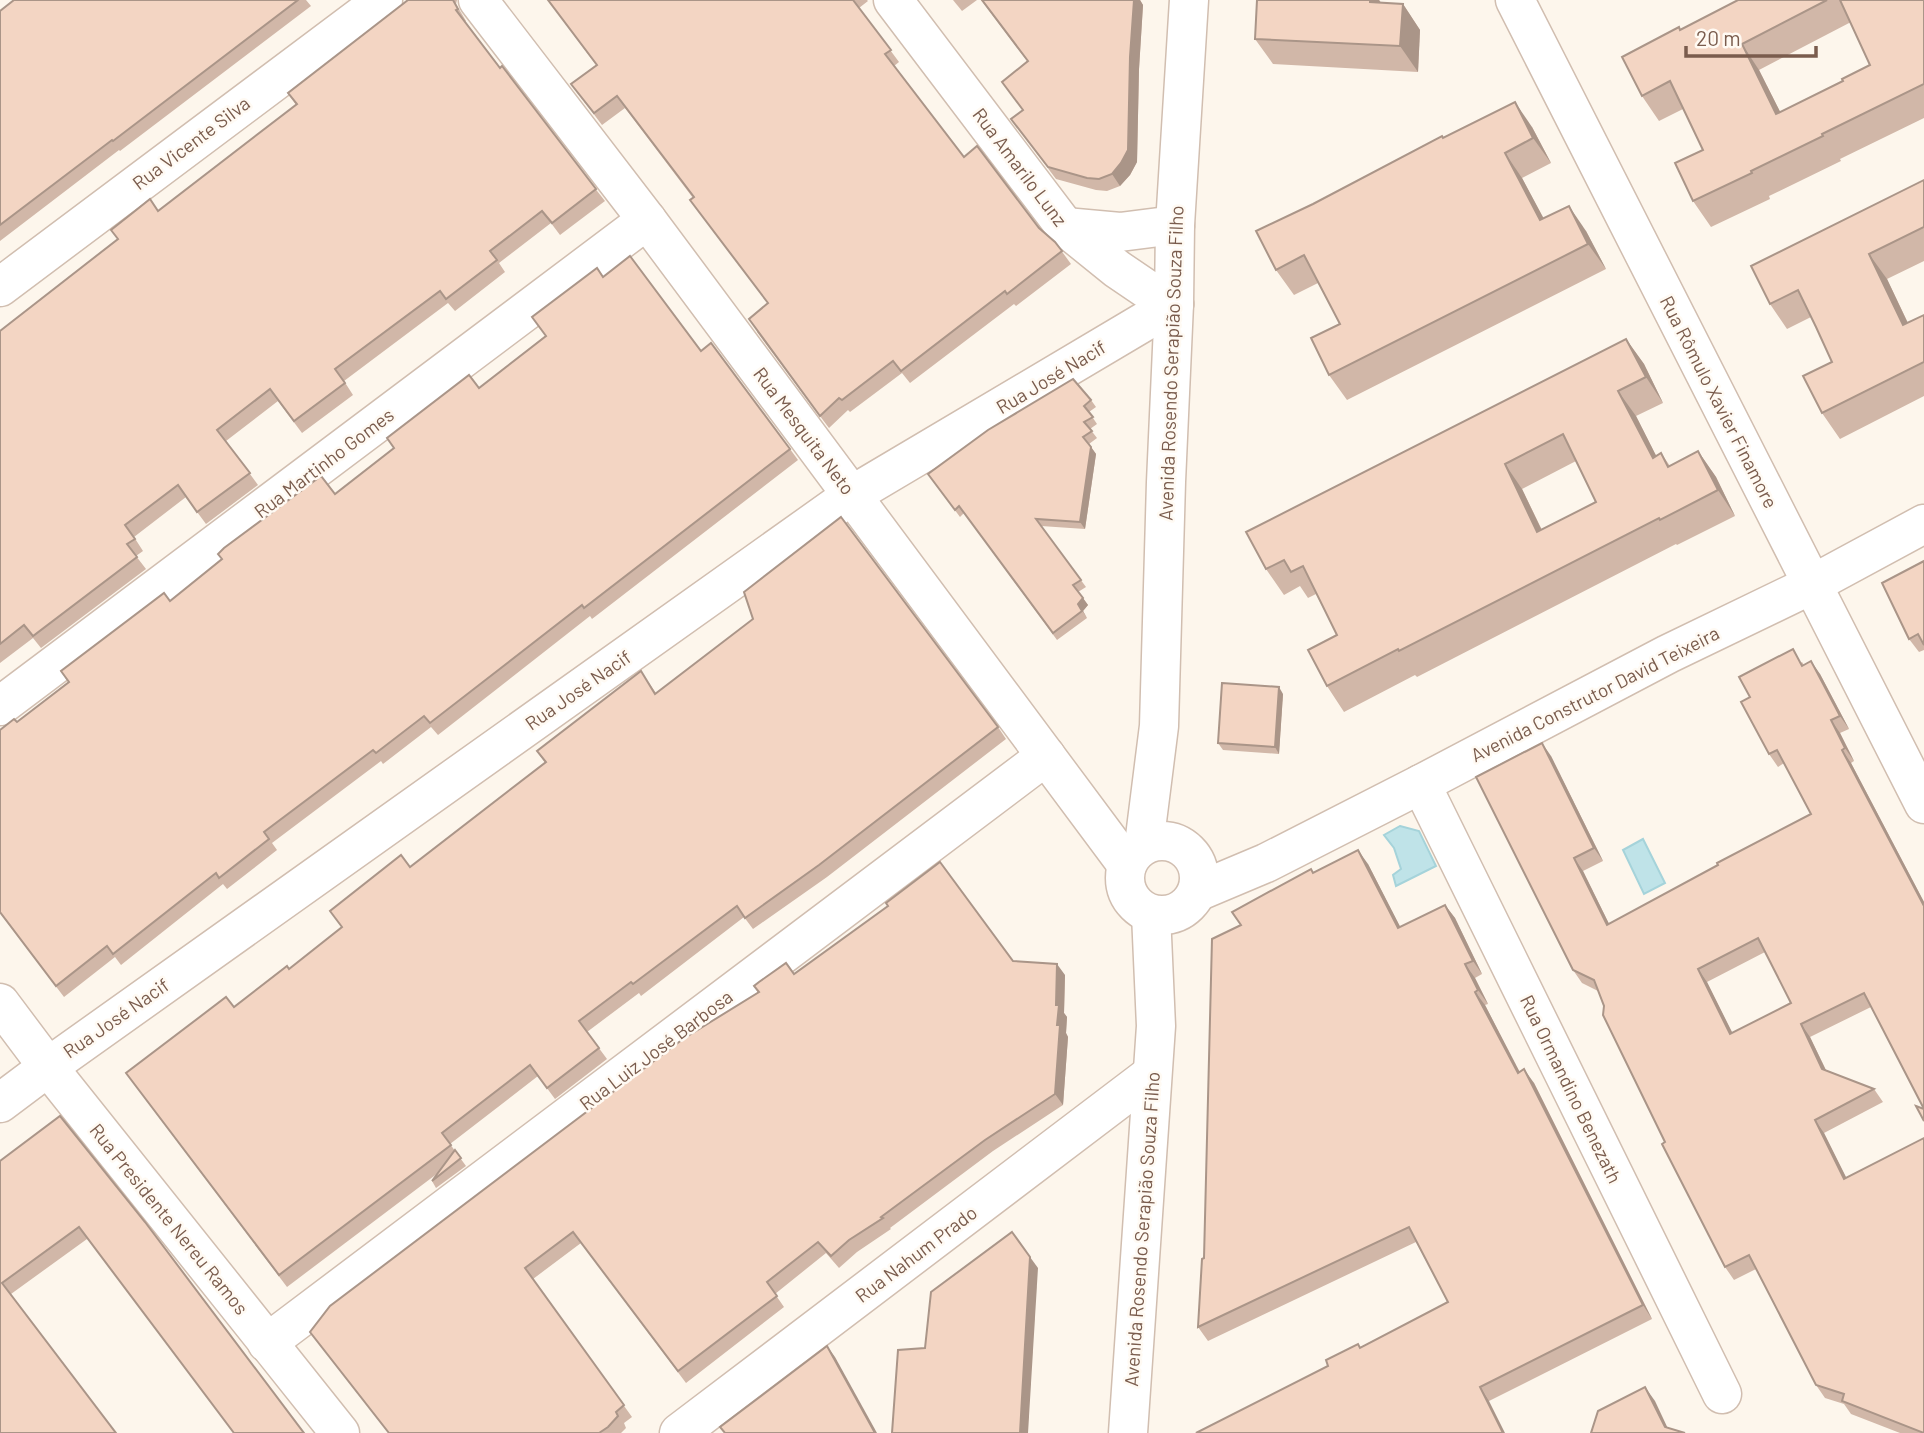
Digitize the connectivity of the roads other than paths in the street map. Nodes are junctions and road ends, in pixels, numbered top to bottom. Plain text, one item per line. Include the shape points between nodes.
1 (383, 0) edge
2 (478, 0) edge
3 (893, 0) edge
4 (1189, 0) edge
5 (1515, 0) edge
6 (647, 220) junction
7 (1175, 225) junction
8 (1065, 228) junction
9 (0, 287) edge
10 (1174, 304) junction
11 (852, 495) junction
12 (1924, 524) edge
13 (1811, 584) junction
14 (0, 706) edge
15 (1046, 757) junction
16 (1421, 784) junction
17 (1924, 804) edge
18 (1146, 850) junction
19 (1182, 895) junction
20 (0, 1003) edge
21 (47, 1067) junction
22 (1153, 1074) junction
23 (0, 1103) edge
24 (267, 1343) junction
25 (1722, 1394) dead end
26 (341, 1433) edge
27 (679, 1433) edge
28 (1128, 1433) edge

1 - 9 street, Rua Vicente Silva
2 - 6 street, Rua Mesquita Neto
3 - 8 street, Rua Amarilo Lunz
4 - 7 street, Avenida Rosendo Serapião Souza Filho
5 - 13 street, Rua Rômulo Xavier Finamore
6 - 11 street, Rua Mesquita Neto
6 - 14 street, Rua Martinho Gomes
7 - 8 street via 1120,232
7 - 10 street, Avenida Rosendo Serapião Souza Filho
8 - 10 street, Rua Amarilo Lunz via 1117,269
10 - 11 street, Rua José Nacif
10 - 18 street, Avenida Rosendo Serapião Souza Filho via 1159,726
11 - 15 street, Rua Mesquita Neto
11 - 21 street, Rua José Nacif
12 - 13 street, Avenida Construtor David Teixeira
13 - 16 street, Avenida Construtor David Teixeira
13 - 17 street, Rua Rômulo Xavier Finamore
15 - 18 street, Rua Mesquita Neto
15 - 24 street, Rua Luiz José Barbosa
16 - 19 street, Avenida Construtor David Teixeira via 1266,863
16 - 25 street, Rua Ormandino Benezath
18 - 19 street via 1181,846 1191,854
18 - 19 street via 1125,877 1131,899 1140,908
19 - 22 street, Avenida Rosendo Serapião Souza Filho via 1156,1026
20 - 21 street, Rua Presidente Nereu Ramos
21 - 23 street, Rua José Nacif
21 - 24 street, Rua Presidente Nereu Ramos
22 - 27 street, Rua Nahum Prado
22 - 28 street, Avenida Rosendo Serapião Souza Filho
24 - 26 street, Rua Presidente Nereu Ramos

